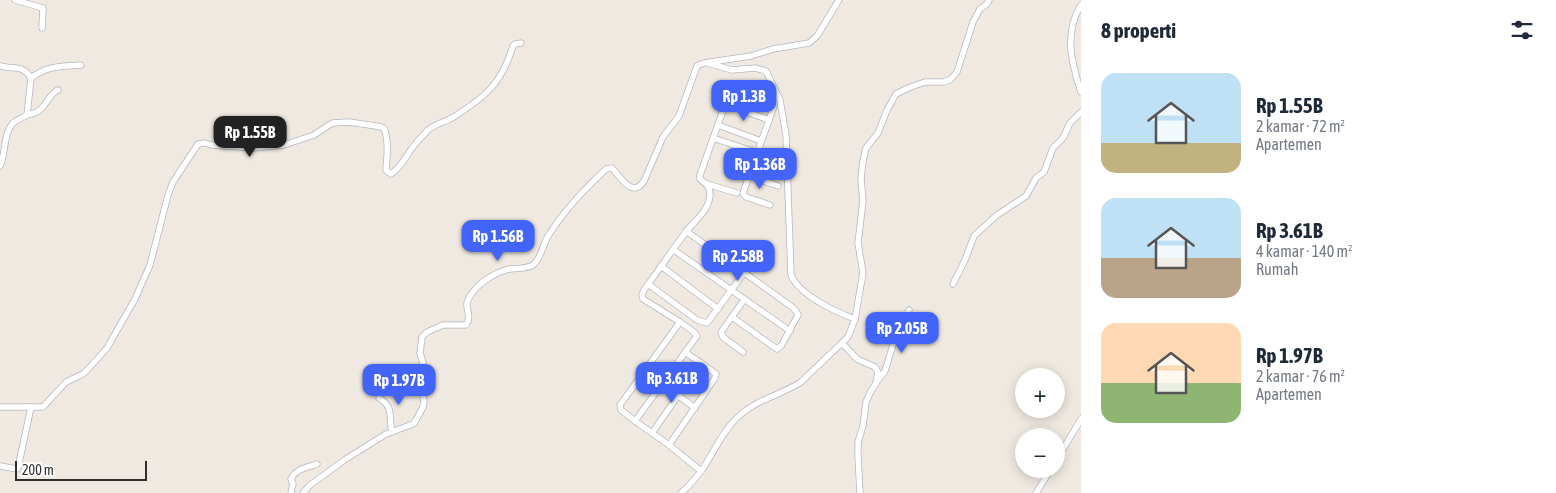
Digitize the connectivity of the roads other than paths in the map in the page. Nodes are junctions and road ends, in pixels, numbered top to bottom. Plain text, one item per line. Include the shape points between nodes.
1 (15, 0) edge
2 (839, 0) edge
3 (989, 0) edge
4 (1081, 5) edge
5 (42, 28) dead end
6 (522, 43) dead end
7 (706, 63) junction
8 (81, 65) dead end
9 (0, 66) edge
10 (31, 78) junction
11 (58, 90) dead end
12 (1081, 92) edge
13 (725, 104) junction
14 (1081, 112) edge
15 (27, 115) junction
16 (769, 120) junction
17 (718, 125) junction
18 (713, 138) junction
19 (761, 141) junction
20 (757, 153) junction
21 (779, 160) dead end
22 (0, 166) edge
23 (749, 176) junction
24 (707, 184) junction
25 (778, 186) dead end
26 (737, 193) dead end
27 (770, 205) dead end
28 (686, 231) junction
29 (674, 250) junction
30 (661, 266) junction
31 (744, 273) junction
32 (648, 284) junction
33 (953, 284) dead end
34 (731, 291) junction
35 (744, 300) junction
36 (718, 309) junction
37 (909, 310) dead end
38 (732, 317) junction
39 (855, 319) junction
40 (680, 322) junction
41 (790, 331) junction
42 (842, 343) junction
43 (685, 352) junction
44 (742, 352) dead end
45 (701, 363) junction
46 (876, 383) junction
47 (662, 384) junction
48 (678, 396) junction
49 (379, 398) dead end
50 (0, 407) edge
51 (31, 407) junction
52 (695, 408) junction
53 (1081, 419) edge
54 (635, 421) junction
55 (392, 432) junction
56 (652, 433) junction
57 (669, 445) junction
58 (1065, 446) edge
59 (317, 464) dead end
60 (0, 466) edge
61 (701, 471) junction
62 (1046, 478) edge
63 (291, 493) edge
64 (303, 493) edge
65 (681, 493) edge
66 (860, 493) edge
67 (1036, 493) edge

1 - 5 street via 43,8
2 - 7 street via 817,36 809,43
3 - 39 street via 973,22 954,76 943,82 925,82 896,94 877,134 866,148 858,243 863,273
4 - 12 street via 1070,39 1073,66
6 - 51 street via 513,46 504,71 477,103 430,128 391,174 386,170 385,131 376,126 332,123 314,135 284,145 254,148 198,144 173,182 150,265 107,348 83,374 66,382 43,407
7 - 39 street via 732,70 766,70 780,100 786,136 791,275 797,285 820,303
7 - 55 street via 695,70 678,116 663,137 640,186 631,187 612,168 606,169 571,204 532,266 508,269 479,286 468,301 466,325 443,325 423,335 420,353 423,407 413,424
8 - 10 street via 47,68
9 - 10 street via 27,71
10 - 15 street
11 - 15 street via 44,108
13 - 16 street
13 - 16 street via 732,86 744,86 773,98
13 - 17 street
14 - 33 street via 1070,122 1063,138 1053,148 1044,172 1036,178 1026,196 997,215 974,236
15 - 22 street via 13,123 8,131
16 - 19 street
17 - 18 street
17 - 19 street
18 - 20 street
18 - 24 street via 700,175
19 - 20 street
20 - 21 street
20 - 23 street
23 - 25 street
23 - 27 street via 743,195
24 - 26 street
24 - 28 street via 710,194 706,206
28 - 29 street
28 - 31 street
29 - 30 street
29 - 34 street
30 - 32 street
30 - 36 street
31 - 34 street
31 - 41 street via 796,311 797,317
32 - 36 street via 700,322 707,323
32 - 40 street via 642,297
34 - 35 street
34 - 36 street
35 - 38 street
35 - 41 street
37 - 46 street via 895,338 890,360
38 - 41 street via 777,349
38 - 44 street via 721,335
39 - 42 street via 851,332
40 - 43 street via 697,336
40 - 54 street via 620,405 621,410
42 - 46 street via 857,359 876,369
42 - 61 street via 801,382 757,403 738,417
43 - 45 street
43 - 47 street
45 - 48 street
45 - 52 street via 716,376
46 - 66 street via 868,396 858,442
47 - 48 street
47 - 54 street
48 - 52 street
48 - 56 street
49 - 55 street via 390,411
50 - 51 street
51 - 60 street via 17,470
52 - 57 street
53 - 58 street
54 - 56 street
55 - 64 street via 321,476
56 - 57 street
57 - 61 street
59 - 63 street via 294,473
61 - 65 street
62 - 67 street

